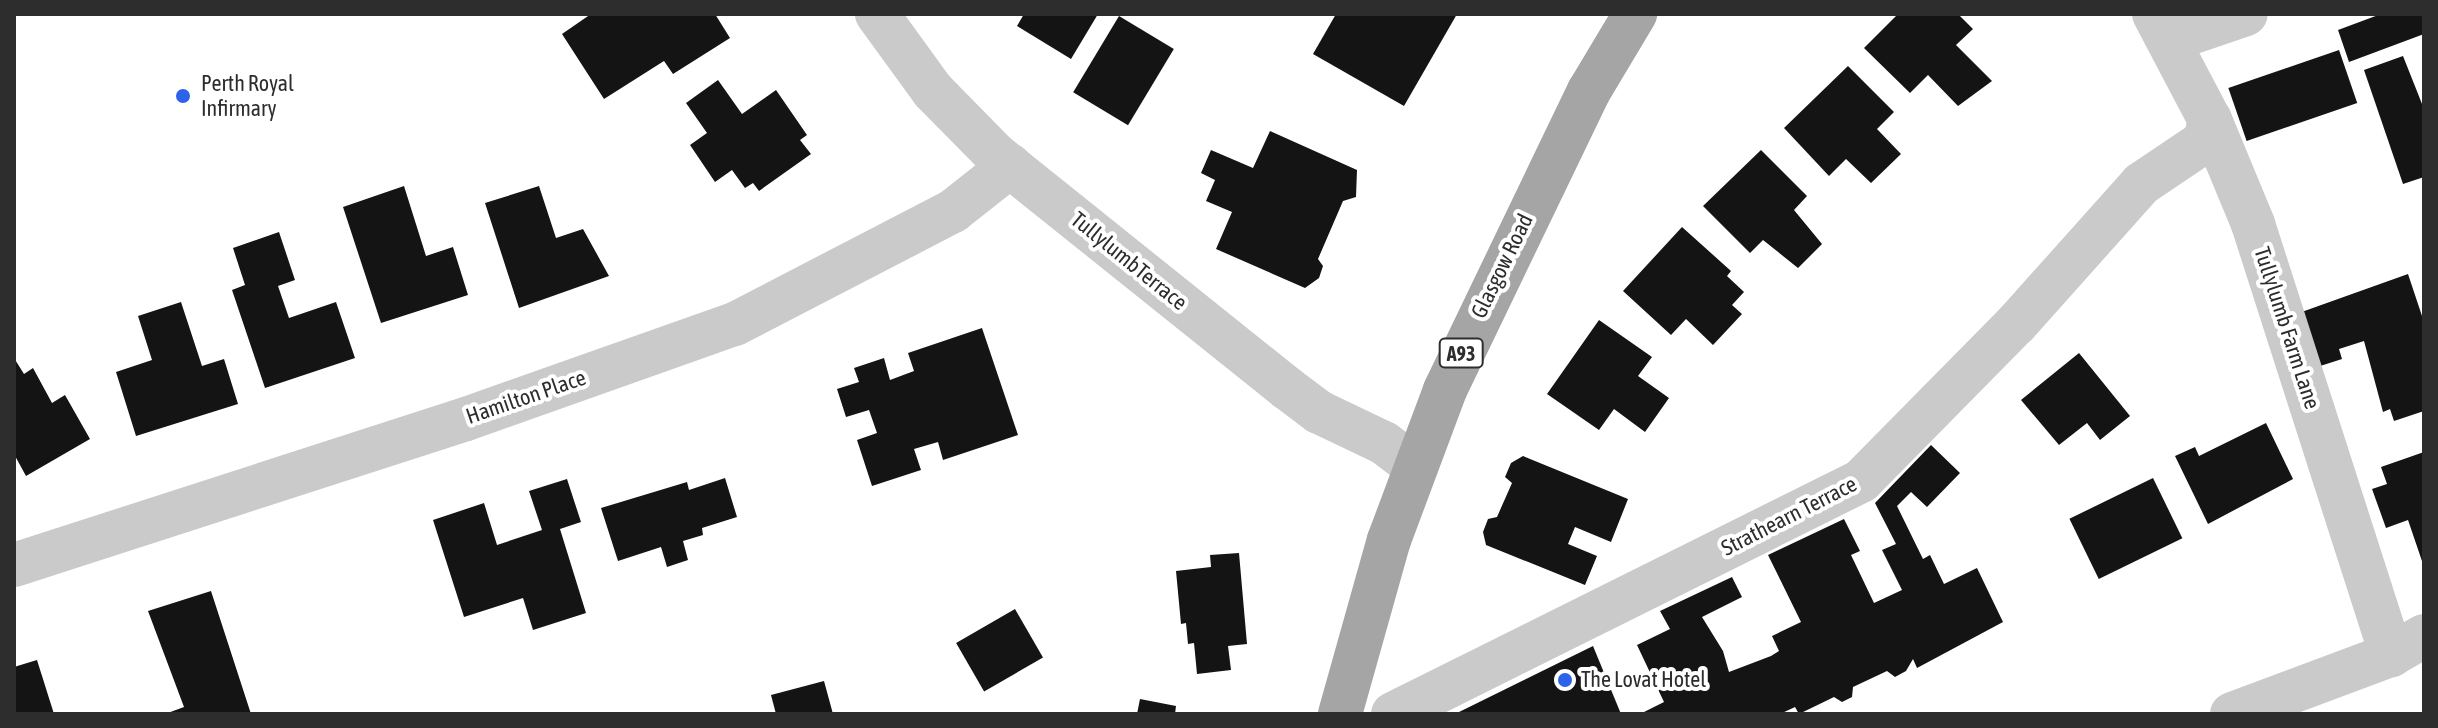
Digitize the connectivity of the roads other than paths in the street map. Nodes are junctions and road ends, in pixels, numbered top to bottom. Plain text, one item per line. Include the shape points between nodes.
1 (877, 14) edge
2 (1635, 14) edge
3 (2246, 14) edge
4 (2162, 27) edge
5 (2210, 120) junction
6 (1010, 166) junction
7 (1416, 467) junction
8 (14, 565) edge
9 (2407, 645) edge
10 (1340, 714) edge
11 (1393, 714) edge
12 (2232, 714) edge

1 - 6 street, TullylumbTerrace via 933,91
2 - 7 main road, Glasgow Road / A93 via 1589,91 1497,276
3 - 4 street
4 - 5 street, Tullylumb Farm Lane
5 - 9 street, Tullylumb Farm Lane
5 - 11 street, Strathearn Terrace via 2205,141 2141,184 2016,324 1861,481
6 - 7 street, TullylumbTerrace via 1319,412 1384,443
6 - 8 street, Hamilton Place via 953,211 735,324 466,419
7 - 10 main road, Glasgow Road / A93
9 - 12 street

